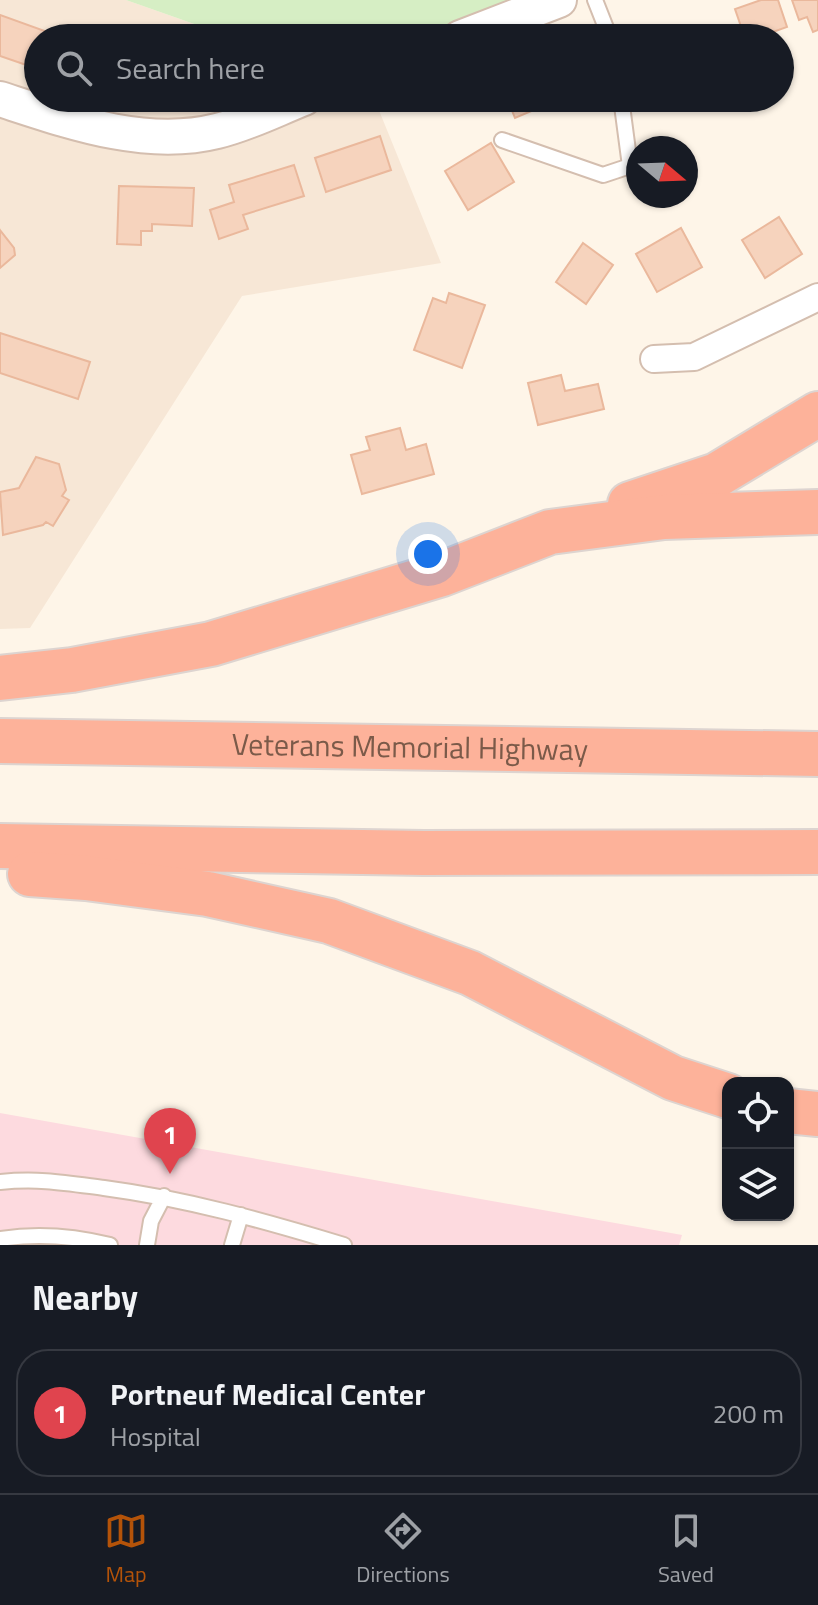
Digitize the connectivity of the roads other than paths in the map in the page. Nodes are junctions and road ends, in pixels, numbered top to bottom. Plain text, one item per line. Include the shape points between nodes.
1 (559, 0) edge
2 (595, 0) edge
3 (496, 24) edge
4 (604, 24) edge
5 (0, 99) edge
6 (24, 107) edge
7 (40, 112) edge
8 (268, 112) edge
9 (623, 112) edge
10 (502, 140) dead end
11 (818, 297) edge
12 (654, 359) dead end
13 (818, 414) edge
14 (818, 512) edge
15 (550, 532) junction
16 (0, 678) edge
17 (0, 741) edge
18 (817, 754) edge
19 (0, 846) edge
20 (818, 852) edge
21 (0, 871) edge
22 (722, 1094) edge
23 (794, 1112) edge
24 (818, 1114) edge
25 (0, 1182) edge
26 (164, 1196) junction
27 (241, 1215) junction
28 (0, 1239) edge
29 (110, 1245) edge
30 (147, 1245) edge
31 (232, 1245) edge
32 (344, 1245) edge

1 - 3 street
2 - 4 lane
5 - 6 street
7 - 8 street via 154,138 217,132
9 - 10 lane via 630,166 603,175
11 - 12 street via 694,357
13 - 15 highway via 717,475
14 - 15 highway via 664,517
15 - 16 highway via 442,574 211,644
17 - 18 highway, Veterans Memorial Highway
19 - 20 highway
21 - 22 highway via 208,894 329,921 470,973 673,1078
23 - 24 highway
25 - 26 lane via 36,1179
26 - 27 lane
26 - 30 lane via 151,1221
27 - 31 lane
27 - 32 lane
28 - 29 lane via 51,1236

